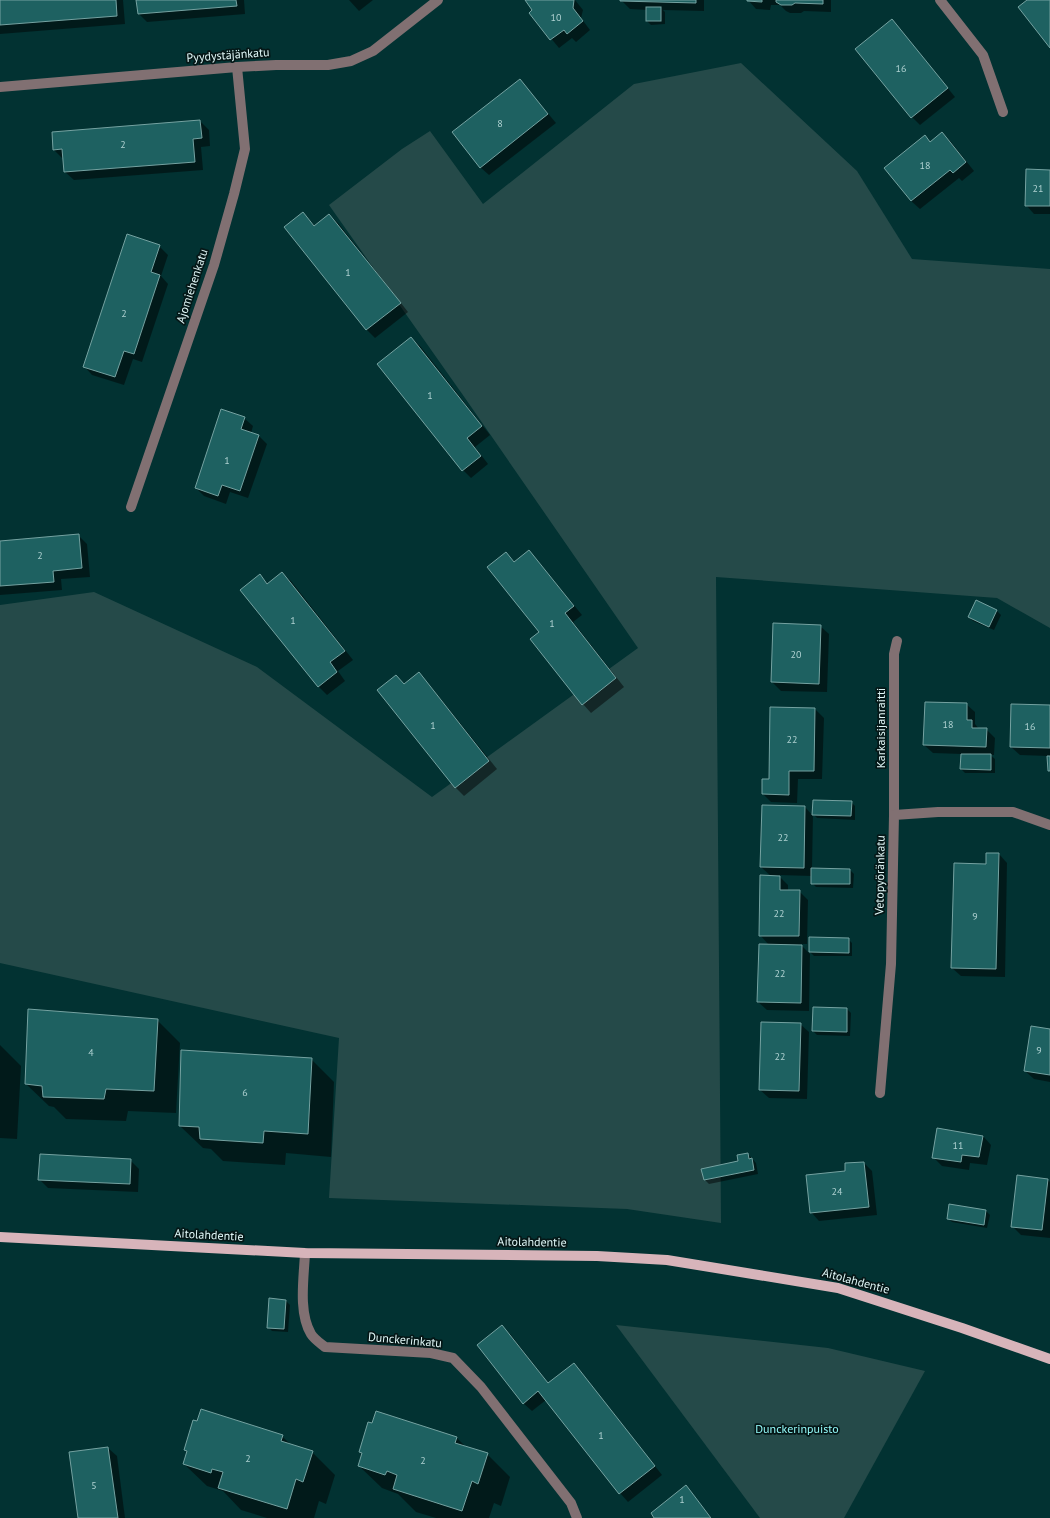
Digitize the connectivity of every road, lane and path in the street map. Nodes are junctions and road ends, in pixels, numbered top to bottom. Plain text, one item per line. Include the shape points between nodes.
1 (438, 0) edge
2 (940, 0) edge
3 (238, 67) junction
4 (0, 87) edge
5 (1003, 112) dead end
6 (131, 507) dead end
7 (897, 641) dead end
8 (894, 816) junction
9 (1050, 825) edge
10 (880, 1093) dead end
11 (0, 1237) edge
12 (305, 1253) junction
13 (1050, 1359) edge
14 (577, 1518) edge

1 - 3 street, Pyydystäjänkatu via 373,51 351,62
2 - 5 street via 983,54
3 - 4 street, Pyydystäjänkatu
3 - 6 street, Ajomiehenkatu via 245,149 214,265
7 - 8 street, Karkaisijanraitti via 894,654
8 - 9 street via 938,812 1013,812
8 - 10 street, Vetopyöränkatu via 891,964
11 - 12 main road, Aitolahdentie
12 - 13 main road, Aitolahdentie via 597,1256 667,1260 838,1288
12 - 14 street, Dunckerinkatu via 304,1315 311,1334 317,1340 325,1347 431,1353 453,1358 480,1387 562,1491 571,1503

